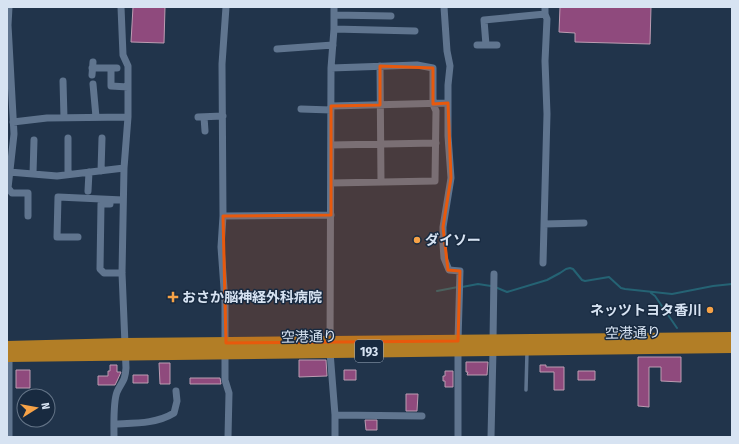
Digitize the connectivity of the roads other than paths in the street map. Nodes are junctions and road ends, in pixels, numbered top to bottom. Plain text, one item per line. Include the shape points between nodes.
1 (9, 7) edge
2 (121, 7) edge
3 (226, 7) edge
4 (334, 7) edge
5 (444, 7) edge
6 (545, 11) edge
7 (334, 15) junction
8 (391, 16) dead end
9 (8, 25) edge
10 (334, 29) junction
11 (415, 31) dead end
12 (333, 45) junction
13 (477, 45) dead end
14 (486, 45) junction
15 (497, 45) dead end
16 (277, 49) dead end
17 (380, 66) junction
18 (92, 68) dead end
19 (331, 68) junction
20 (63, 81) dead end
21 (93, 84) dead end
22 (128, 87) junction
23 (448, 103) junction
24 (433, 104) junction
25 (380, 105) junction
26 (331, 108) junction
27 (301, 109) dead end
28 (223, 116) junction
29 (96, 117) junction
30 (128, 117) junction
31 (64, 118) junction
32 (13, 122) junction
33 (205, 131) dead end
34 (68, 138) dead end
35 (102, 138) dead end
36 (34, 140) dead end
37 (436, 142) junction
38 (331, 144) junction
39 (380, 144) junction
40 (10, 149) edge
41 (124, 168) junction
42 (101, 171) junction
43 (9, 172) junction
44 (89, 172) junction
45 (33, 174) junction
46 (68, 174) junction
47 (381, 182) junction
48 (331, 183) junction
49 (88, 191) dead end
50 (123, 202) junction
51 (331, 215) junction
52 (28, 216) dead end
53 (223, 216) junction
54 (584, 223) dead end
55 (544, 224) junction
56 (78, 237) dead end
57 (544, 263) dead end
58 (122, 273) junction
59 (494, 274) dead end
60 (732, 338) edge
61 (458, 345) junction
62 (493, 345) junction
63 (330, 347) junction
64 (732, 347) edge
65 (226, 348) junction
66 (125, 349) junction
67 (528, 349) junction
68 (8, 353) edge
69 (526, 390) dead end
70 (176, 391) dead end
71 (335, 415) junction
72 (422, 416) dead end
73 (114, 424) junction
74 (9, 437) edge
75 (114, 437) edge
76 (228, 437) edge
77 (335, 437) edge
78 (458, 437) edge
79 (491, 437) edge

1 - 9 street
2 - 22 street via 123,55 128,66
3 - 28 street via 222,64
4 - 7 street
5 - 23 street via 450,66
6 - 14 street via 484,20
6 - 55 street via 547,114
7 - 8 street
7 - 10 street
9 - 32 street
10 - 11 street
10 - 12 street
12 - 16 street
12 - 19 street
13 - 14 street
14 - 15 street
17 - 19 street
17 - 24 street via 417,65 433,68
17 - 25 street
18 - 22 street via 114,68 111,86
19 - 26 street
20 - 31 street
21 - 29 street
22 - 30 street
23 - 24 street
23 - 61 street via 451,178 443,227 443,244 449,270 460,271
24 - 25 street
24 - 37 street via 436,111
25 - 26 street
25 - 39 street
26 - 27 street
26 - 38 street
28 - 33 street via 201,117
28 - 53 street
29 - 30 street
29 - 31 street
30 - 41 street
31 - 32 street
32 - 40 street
34 - 46 street
35 - 42 street
36 - 45 street
37 - 39 street
37 - 47 street via 435,181
38 - 39 street
38 - 48 street
39 - 47 street
40 - 43 street
41 - 42 street
41 - 50 street
42 - 44 street
43 - 45 street
43 - 52 street via 8,188 12,193 28,193
44 - 46 street
44 - 49 street
45 - 46 street
47 - 48 street
48 - 51 street
50 - 56 street via 58,197 57,237
50 - 58 street
50 - 58 street via 101,204 100,268 104,273
51 - 53 street
51 - 63 street
53 - 65 street
54 - 55 street
55 - 57 street
58 - 66 street
59 - 62 street
60 - 62 highway, 空港通り / 193
61 - 62 highway, 空港通り / 193
61 - 63 highway, 空港通り / 193
61 - 78 street
62 - 67 highway, 空港通り / 193
62 - 79 street
63 - 65 highway, 空港通り / 193
63 - 71 street
64 - 67 highway, 空港通り / 193
65 - 66 highway, 空港通り / 193
65 - 76 street
66 - 68 highway, 空港通り / 193
66 - 73 street via 125,377 116,393
67 - 69 lane
68 - 74 street
70 - 73 street via 174,413 167,417 154,422
71 - 72 street
71 - 77 street
73 - 75 street

